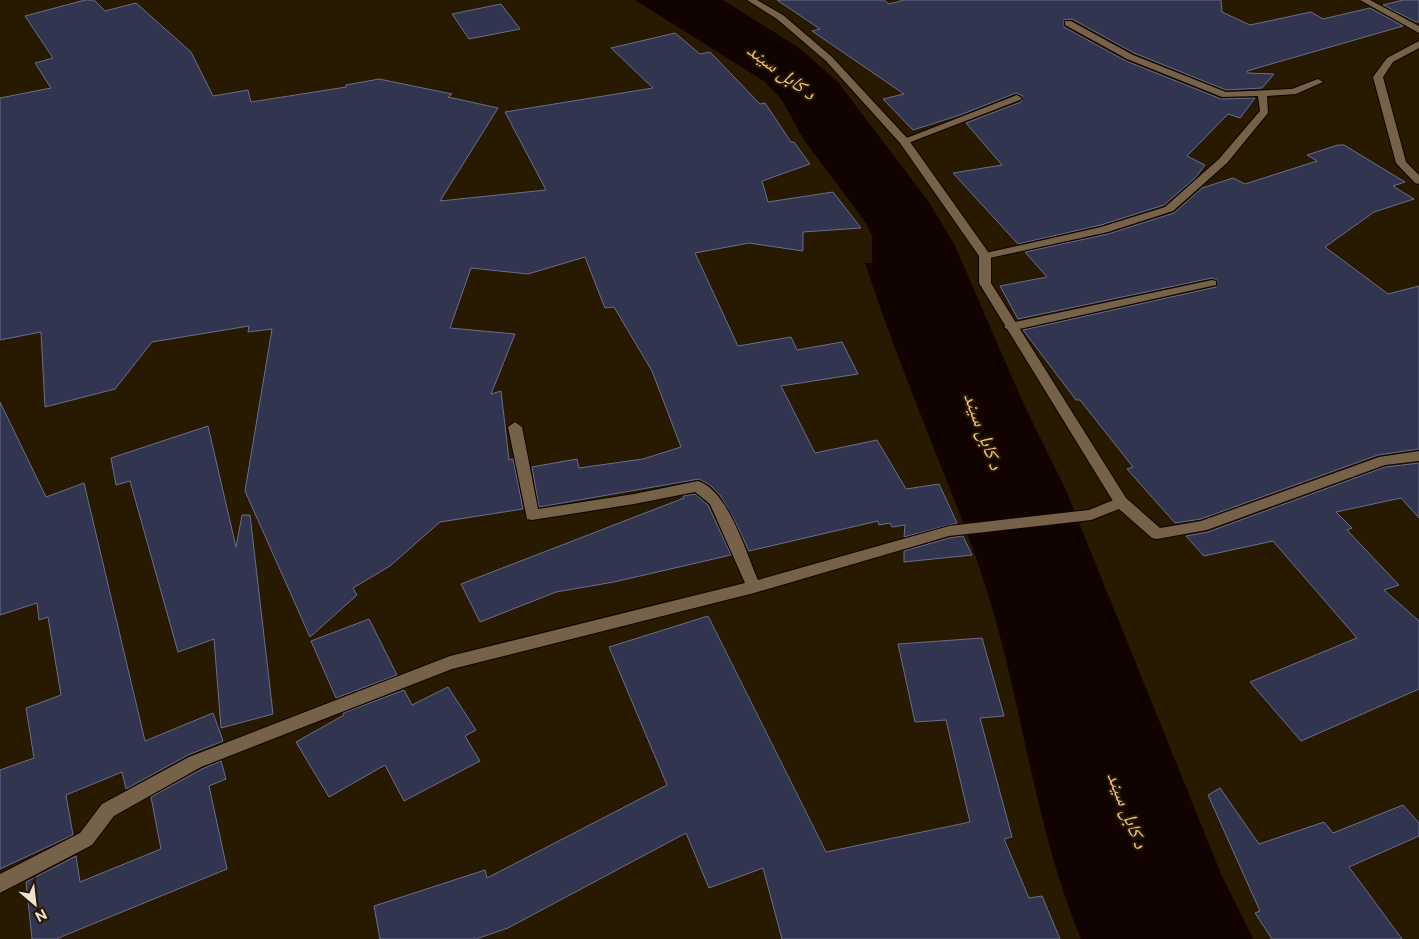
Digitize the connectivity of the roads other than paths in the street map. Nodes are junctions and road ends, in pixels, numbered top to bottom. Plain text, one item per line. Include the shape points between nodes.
1 (752, 0) edge
2 (1364, 0) edge
3 (1068, 24) dead end
4 (1419, 30) edge
5 (1419, 44) edge
6 (1318, 82) dead end
7 (1262, 95) junction
8 (1016, 98) dead end
9 (904, 141) junction
10 (1419, 181) edge
11 (985, 256) junction
12 (1212, 283) dead end
13 (1010, 327) junction
14 (515, 427) dead end
15 (1419, 456) edge
16 (1121, 502) junction
17 (754, 587) junction
18 (0, 884) edge

1 - 9 street via 780,17 829,59
2 - 4 street
3 - 7 street via 1130,57 1225,95
5 - 10 street via 1390,60 1378,77 1400,163
6 - 7 street via 1294,92
7 - 11 street via 1265,111 1223,161 1169,209 1104,230
8 - 9 street
9 - 11 street
11 - 13 street via 985,283
12 - 13 street
13 - 16 street
14 - 17 street via 532,515 698,486 716,501
15 - 16 street via 1384,460 1202,526 1156,534
16 - 17 street via 1091,515 949,531
17 - 18 street via 450,663 204,758 108,810 86,839

